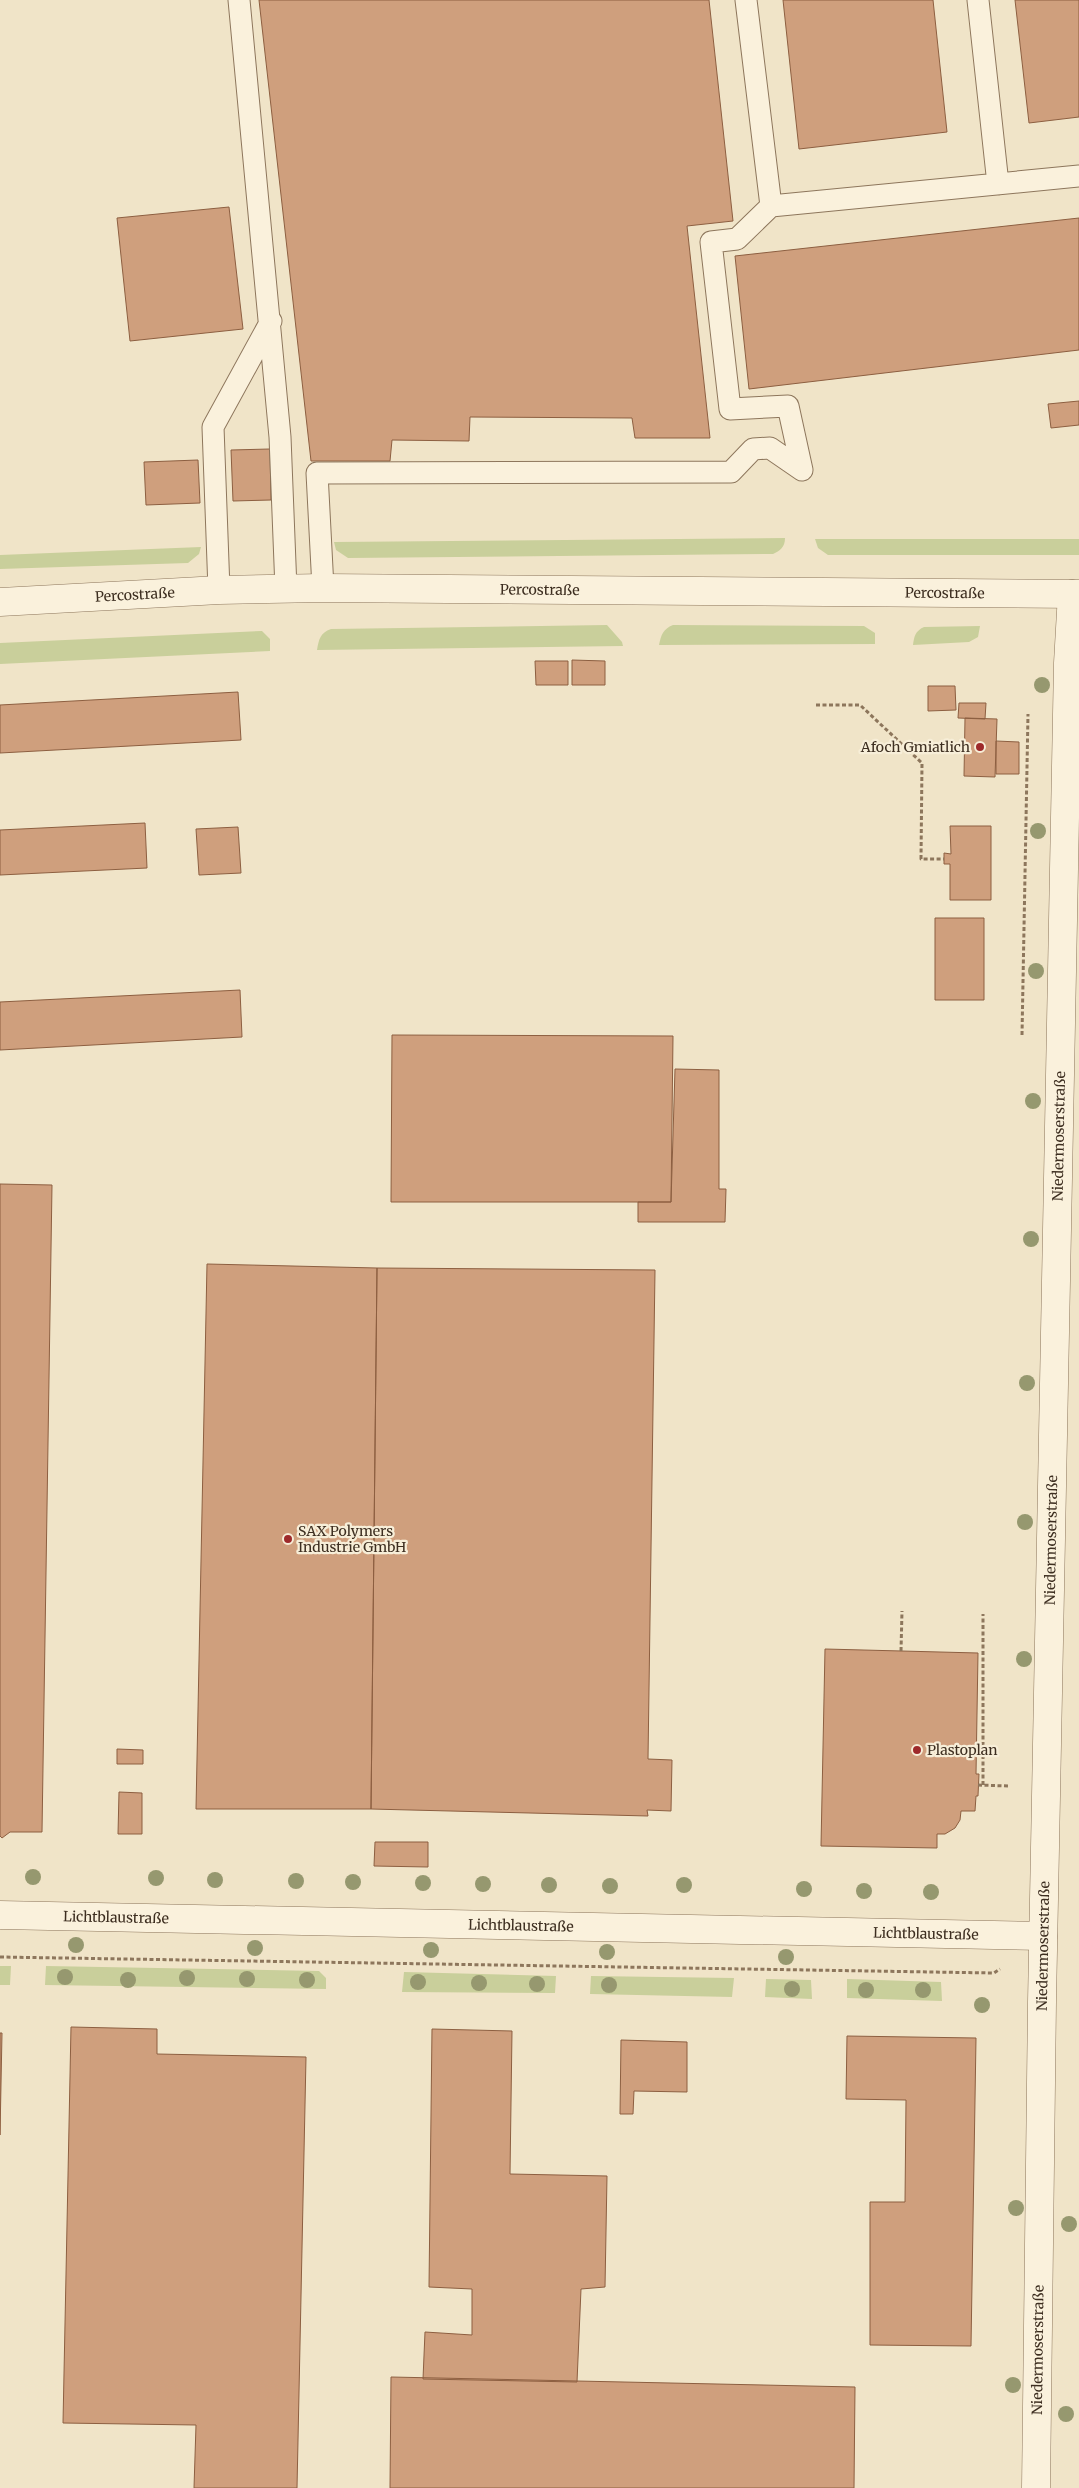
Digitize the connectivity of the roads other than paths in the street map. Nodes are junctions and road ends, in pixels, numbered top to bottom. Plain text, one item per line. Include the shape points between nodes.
1 (239, 0) edge
2 (746, 0) edge
3 (978, 0) edge
4 (1079, 176) edge
5 (998, 184) junction
6 (771, 206) junction
7 (271, 321) junction
8 (286, 588) junction
9 (322, 588) junction
10 (219, 590) junction
11 (1076, 594) edge
12 (0, 602) edge
13 (0, 1915) edge
14 (1043, 1936) junction
15 (1036, 2488) edge

1 - 7 lane
2 - 6 lane
3 - 5 lane
4 - 5 lane
5 - 6 lane
6 - 9 lane via 736,239 711,242 730,409 788,406 802,470 770,448 754,449 731,472 317,473
7 - 8 lane
7 - 10 lane via 213,427
8 - 9 street, Percostraße
8 - 10 street, Percostraße
9 - 11 street, Percostraße
10 - 12 street, Percostraße
11 - 14 street, Niedermoserstraße via 1068,672
13 - 14 street, Lichtblaustraße
14 - 15 street, Niedermoserstraße

